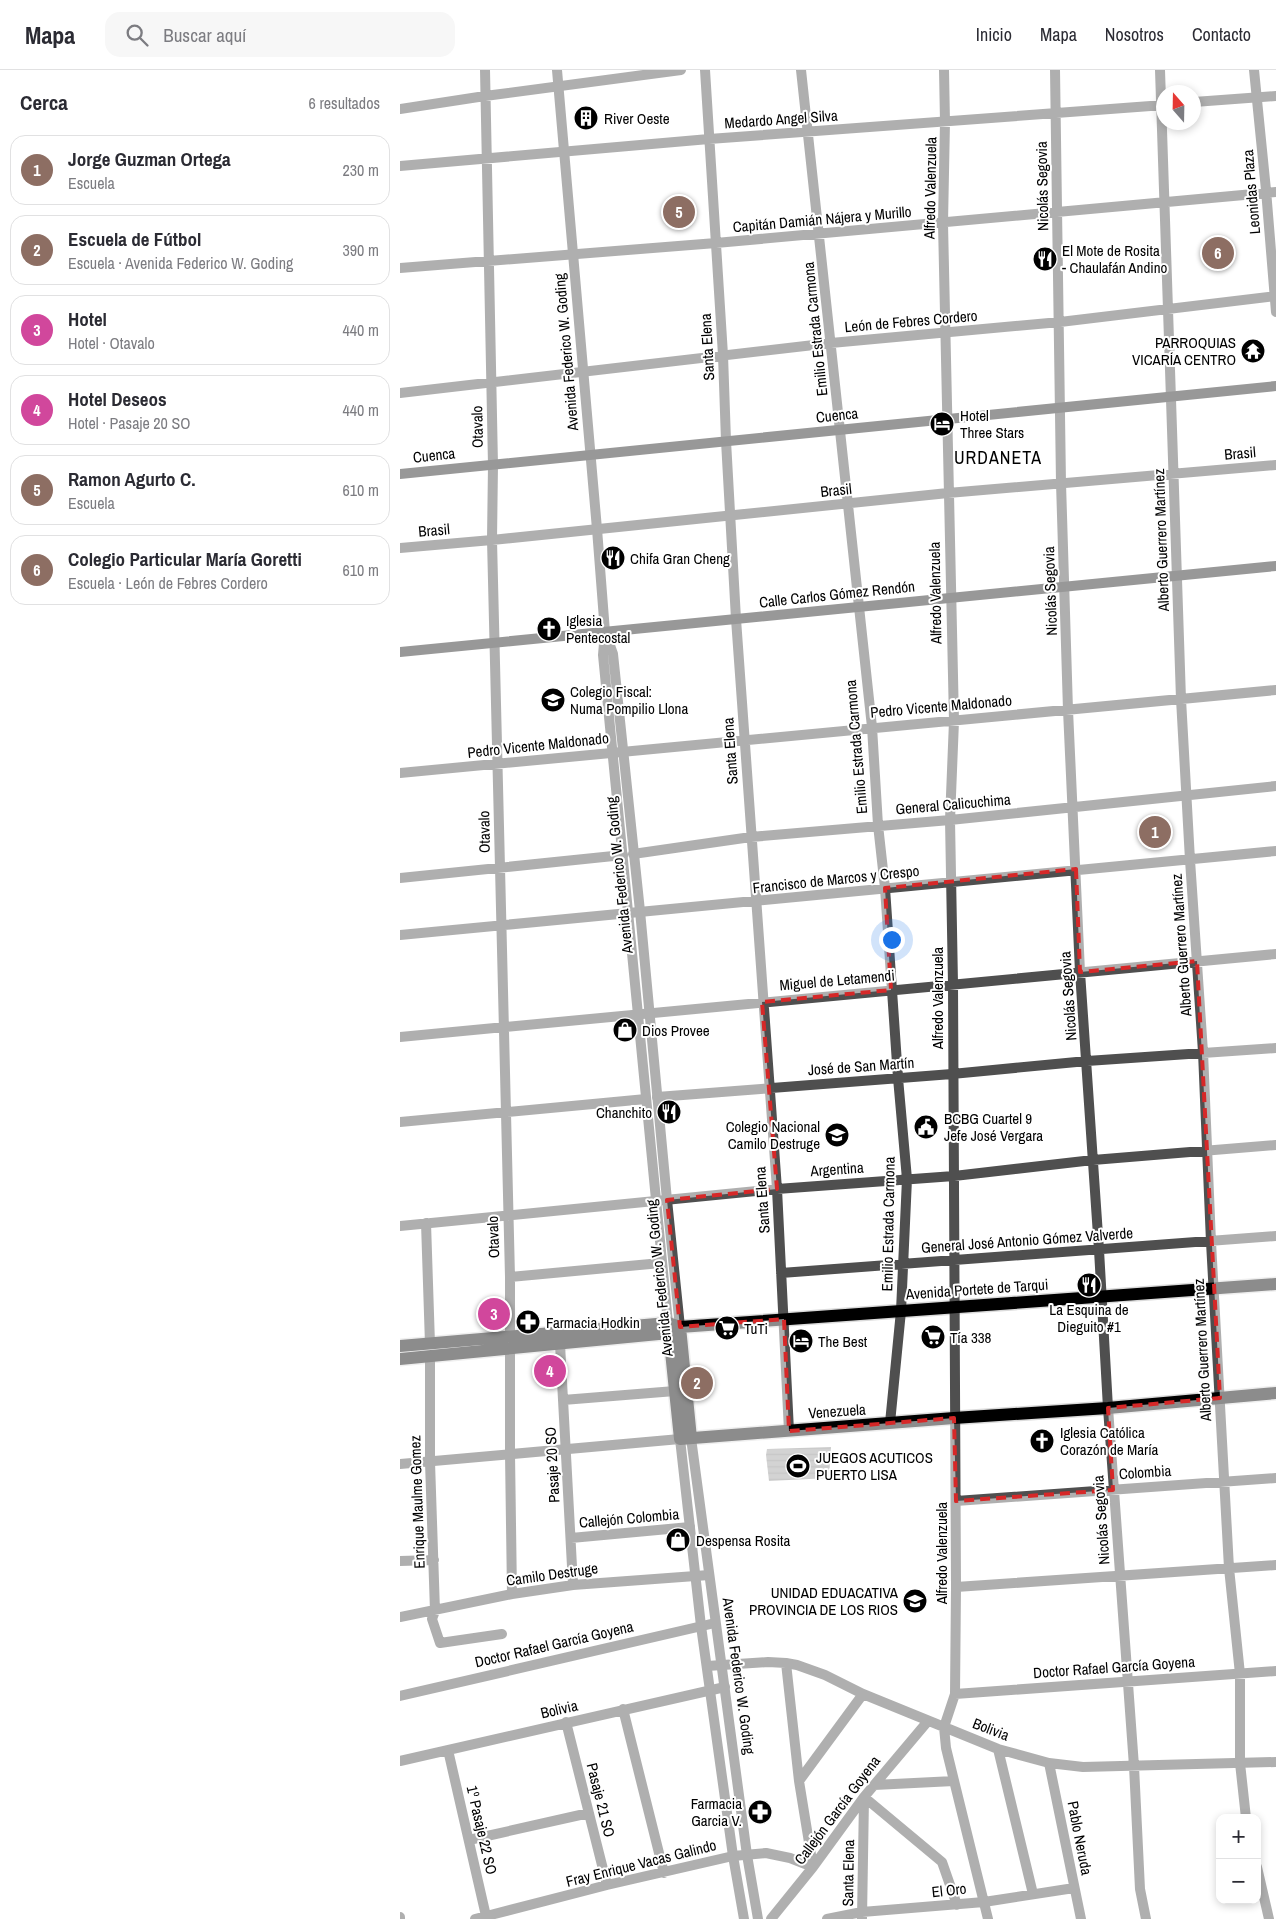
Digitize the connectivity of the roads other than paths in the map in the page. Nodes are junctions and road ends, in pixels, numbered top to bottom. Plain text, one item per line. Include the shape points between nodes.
1 (485, 70) edge
2 (557, 70) edge
3 (681, 70) edge
4 (705, 70) edge
5 (801, 70) edge
6 (944, 70) edge
7 (1056, 70) edge
8 (1160, 70) edge
9 (1254, 70) edge
10 (634, 73) edge
11 (558, 85) junction
12 (1161, 85) edge
13 (485, 96) junction
14 (1276, 96) edge
15 (1258, 97) junction
16 (1201, 101) edge
17 (1156, 106) edge
18 (400, 109) edge
19 (1056, 114) junction
20 (945, 122) junction
21 (1163, 130) edge
22 (808, 132) junction
23 (709, 139) junction
24 (565, 153) junction
25 (486, 160) junction
26 (400, 166) edge
27 (1271, 192) edge
28 (1164, 203) junction
29 (1057, 212) junction
30 (943, 223) junction
31 (820, 233) junction
32 (716, 243) junction
33 (574, 254) junction
34 (488, 260) junction
35 (400, 268) edge
36 (1275, 296) edge
37 (1168, 308) junction
38 (1276, 312) edge
39 (1060, 322) junction
40 (945, 333) junction
41 (831, 344) junction
42 (723, 355) junction
43 (582, 372) junction
44 (491, 382) junction
45 (1276, 386) edge
46 (400, 393) edge
47 (1171, 397) junction
48 (1061, 408) junction
49 (947, 419) junction
50 (840, 430) junction
51 (726, 441) junction
52 (591, 455) junction
53 (493, 465) junction
54 (1276, 465) edge
55 (400, 474) edge
56 (1174, 474) junction
57 (1061, 483) junction
58 (948, 494) junction
59 (848, 504) junction
60 (731, 516) junction
61 (597, 529) junction
62 (492, 540) junction
63 (400, 548) edge
64 (1276, 566) edge
65 (1177, 576) junction
66 (1066, 587) junction
67 (950, 598) junction
68 (858, 607) junction
69 (736, 619) junction
70 (605, 632) junction
71 (496, 643) junction
72 (400, 652) edge
73 (1276, 690) edge
74 (1182, 699) junction
75 (1068, 710) junction
76 (954, 721) junction
77 (872, 727) junction
78 (745, 740) junction
79 (618, 752) junction
80 (498, 764) junction
81 (400, 773) edge
82 (1276, 786) edge
83 (1187, 796) junction
84 (1074, 808) junction
85 (950, 820) junction
86 (878, 825) junction
87 (751, 837) junction
88 (1276, 851) edge
89 (628, 854) junction
90 (1190, 860) junction
91 (500, 868) junction
92 (1076, 869) junction
93 (400, 878) edge
94 (951, 882) junction
95 (885, 888) junction
96 (755, 902) junction
97 (640, 911) junction
98 (629, 912) junction
99 (502, 925) junction
100 (400, 935) edge
101 (1276, 954) edge
102 (1197, 961) junction
103 (1080, 972) junction
104 (953, 984) junction
105 (891, 990) junction
106 (762, 1002) junction
107 (644, 1014) junction
108 (503, 1027) junction
109 (400, 1037) edge
110 (1276, 1048) edge
111 (1203, 1052) junction
112 (1087, 1062) junction
113 (952, 1074) junction
114 (898, 1078) junction
115 (768, 1088) junction
116 (657, 1097) junction
117 (646, 1099) junction
118 (506, 1112) junction
119 (400, 1122) edge
120 (1276, 1145) edge
121 (1207, 1152) junction
122 (1093, 1160) junction
123 (954, 1176) junction
124 (907, 1179) junction
125 (777, 1189) junction
126 (666, 1200) junction
127 (655, 1201) junction
128 (507, 1215) junction
129 (426, 1223) junction
130 (400, 1226) edge
131 (1276, 1236) edge
132 (1211, 1242) junction
133 (1099, 1250) junction
134 (955, 1260) junction
135 (662, 1263) junction
136 (904, 1264) junction
137 (781, 1273) junction
138 (510, 1277) junction
139 (1276, 1284) edge
140 (1213, 1288) junction
141 (1102, 1296) junction
142 (954, 1307) junction
143 (901, 1311) junction
144 (784, 1319) junction
145 (672, 1328) junction
146 (510, 1343) junction
147 (560, 1344) junction
148 (400, 1346) edge
149 (430, 1350) junction
150 (400, 1359) edge
151 (675, 1391) junction
152 (1276, 1393) edge
153 (1220, 1398) junction
154 (563, 1400) junction
155 (1108, 1408) junction
156 (954, 1418) junction
157 (890, 1423) junction
158 (789, 1431) junction
159 (686, 1439) junction
160 (566, 1449) junction
161 (510, 1454) junction
162 (430, 1462) junction
163 (400, 1464) edge
164 (1276, 1478) edge
165 (1225, 1482) junction
166 (1113, 1490) junction
167 (956, 1501) junction
168 (690, 1527) junction
169 (571, 1538) junction
170 (434, 1560) junction
171 (400, 1561) edge
172 (1276, 1565) edge
173 (1229, 1568) junction
174 (695, 1575) junction
175 (709, 1575) junction
176 (1120, 1576) junction
177 (573, 1585) junction
178 (956, 1587) junction
179 (512, 1594) junction
180 (434, 1611) junction
181 (400, 1617) edge
182 (715, 1623) junction
183 (701, 1626) junction
184 (502, 1634) dead end
185 (786, 1663) junction
186 (721, 1664) junction
187 (707, 1666) junction
188 (1276, 1671) edge
189 (1240, 1674) junction
190 (1128, 1682) junction
191 (725, 1687) junction
192 (710, 1689) junction
193 (863, 1694) junction
194 (955, 1694) junction
195 (400, 1696) edge
196 (623, 1709) junction
197 (928, 1720) junction
198 (566, 1722) junction
199 (944, 1727) junction
200 (998, 1749) junction
201 (448, 1750) junction
202 (400, 1760) edge
203 (1276, 1762) edge
204 (1049, 1763) junction
205 (1240, 1763) junction
206 (1134, 1766) junction
207 (954, 1781) junction
208 (799, 1782) junction
209 (874, 1784) junction
210 (864, 1797) junction
211 (589, 1813) junction
212 (1246, 1814) edge
213 (469, 1840) junction
214 (746, 1855) junction
215 (733, 1856) junction
216 (813, 1867) junction
217 (664, 1873) junction
218 (1261, 1884) edge
219 (607, 1885) junction
220 (1074, 1888) junction
221 (1033, 1894) junction
222 (984, 1902) junction
223 (957, 1905) junction
224 (926, 1908) junction
225 (486, 1916) junction
226 (862, 1916) edge
227 (475, 1919) edge
228 (744, 1919) edge
229 (758, 1919) edge
230 (771, 1919) edge
231 (826, 1919) edge
232 (928, 1919) edge
233 (988, 1919) edge
234 (1081, 1919) edge
235 (1146, 1919) edge
236 (1269, 1919) edge

1 - 13 street, Otavalo
2 - 11 street, Avenida Federico W. Goding
3 - 10 street
4 - 23 street, Santa Elena
5 - 22 street, Emilio Estrada Carmona
6 - 20 street, Alfredo Valenzuela
7 - 19 street, Nicolás Segovia
8 - 12 street, Alberto Guerrero Martínez
9 - 15 street, Leonidas Plaza
10 - 11 street
11 - 13 street
11 - 24 street, Avenida Federico W. Goding
13 - 18 street
13 - 25 street, Otavalo
14 - 15 street
15 - 16 street
15 - 27 street, Leonidas Plaza
17 - 19 street, Medardo Angel Silva
19 - 20 street, Medardo Angel Silva
19 - 29 street, Nicolás Segovia
20 - 22 street, Medardo Angel Silva
20 - 30 street, Alfredo Valenzuela
21 - 28 street, Alberto Guerrero Martínez
22 - 23 street, Medardo Angel Silva
22 - 31 street, Emilio Estrada Carmona
23 - 24 street, Medardo Angel Silva
23 - 32 street, Santa Elena
24 - 25 street, Medardo Angel Silva
24 - 33 street, Avenida Federico W. Goding
25 - 26 street, Medardo Angel Silva
25 - 34 street, Otavalo
27 - 28 street, Capitán Damián Nájera y Murillo
27 - 36 street, Leonidas Plaza
28 - 29 street, Capitán Damián Nájera y Murillo
28 - 37 street, Alberto Guerrero Martínez
29 - 30 street, Capitán Damián Nájera y Murillo
29 - 39 street, Nicolás Segovia
30 - 31 street, Capitán Damián Nájera y Murillo
30 - 40 street, Alfredo Valenzuela
31 - 32 street, Capitán Damián Nájera y Murillo
31 - 41 street, Emilio Estrada Carmona
32 - 33 street, Capitán Damián Nájera y Murillo
32 - 42 street, Santa Elena
33 - 34 street, Capitán Damián Nájera y Murillo
33 - 43 street, Avenida Federico W. Goding
34 - 35 street, Capitán Damián Nájera y Murillo
34 - 44 street, Otavalo
36 - 37 street, León de Febres Cordero
36 - 38 street, Leonidas Plaza
37 - 39 street, León de Febres Cordero
37 - 47 street, Alberto Guerrero Martínez
39 - 40 street, León de Febres Cordero
39 - 48 street, Nicolás Segovia
40 - 41 street, León de Febres Cordero
40 - 49 street, Alfredo Valenzuela
41 - 42 street, León de Febres Cordero
41 - 50 street, Emilio Estrada Carmona
42 - 43 street, León de Febres Cordero
42 - 51 street, Santa Elena
43 - 44 street, León de Febres Cordero
43 - 52 street, Avenida Federico W. Goding
44 - 46 street, León de Febres Cordero
44 - 53 street, Otavalo
45 - 47 main road, Cuenca
47 - 48 main road, Cuenca
47 - 56 street, Alberto Guerrero Martínez
48 - 49 main road, Cuenca
48 - 57 street, Nicolás Segovia
49 - 50 main road, Cuenca
49 - 58 street, Alfredo Valenzuela
50 - 51 main road, Cuenca
50 - 59 street, Emilio Estrada Carmona
51 - 52 main road, Cuenca
51 - 60 street, Santa Elena
52 - 53 main road, Cuenca
52 - 61 street, Avenida Federico W. Goding
53 - 55 main road, Cuenca
53 - 62 street, Otavalo
54 - 56 street, Brasil
56 - 57 street, Brasil
56 - 65 street, Alberto Guerrero Martínez
57 - 58 street, Brasil
57 - 66 street, Nicolás Segovia
58 - 59 street, Brasil
58 - 67 street, Alfredo Valenzuela
59 - 60 street, Brasil
59 - 68 street, Emilio Estrada Carmona
60 - 61 street, Brasil
60 - 69 street, Santa Elena
61 - 62 street, Brasil
61 - 70 street, Avenida Federico W. Goding
62 - 63 street, Brasil
62 - 71 street, Otavalo
64 - 65 main road, Calle Carlos Gómez Rendón
65 - 66 main road, Calle Carlos Gómez Rendón
65 - 74 street, Alberto Guerrero Martínez
66 - 67 main road, Calle Carlos Gómez Rendón
66 - 75 street, Nicolás Segovia
67 - 68 main road, Calle Carlos Gómez Rendón
67 - 76 street, Alfredo Valenzuela
68 - 69 main road, Calle Carlos Gómez Rendón
68 - 77 street, Emilio Estrada Carmona
69 - 70 main road, Calle Carlos Gómez Rendón
69 - 78 street, Santa Elena
70 - 71 main road, Calle Carlos Gómez Rendón
70 - 79 street, Avenida Federico W. Goding via 603,655
71 - 72 main road, Calle Carlos Gómez Rendón
71 - 80 street, Otavalo
73 - 74 street, Pedro Vicente Maldonado
74 - 75 street, Pedro Vicente Maldonado
74 - 83 street, Alberto Guerrero Martínez
75 - 76 street, Pedro Vicente Maldonado
75 - 84 street, Nicolás Segovia
76 - 77 street, Pedro Vicente Maldonado
76 - 85 street, Alfredo Valenzuela
77 - 78 street, Pedro Vicente Maldonado
77 - 86 street, Emilio Estrada Carmona
78 - 79 street, Pedro Vicente Maldonado
78 - 87 street, Santa Elena
79 - 80 street, Pedro Vicente Maldonado
79 - 89 street, Avenida Federico W. Goding
80 - 81 street, Pedro Vicente Maldonado
80 - 91 street, Otavalo
82 - 83 street, General Calicuchima
83 - 84 street, General Calicuchima
83 - 90 street, Alberto Guerrero Martínez
84 - 85 street, General Calicuchima
84 - 92 street, Nicolás Segovia
85 - 86 street, General Calicuchima
85 - 94 street, Alfredo Valenzuela
86 - 87 street, General Calicuchima
86 - 95 street, Emilio Estrada Carmona
87 - 89 street, General Calicuchima
87 - 96 street, Santa Elena
88 - 90 street, Francisco de Marcos y Crespo
89 - 91 street, General Calicuchima
89 - 97 street, Avenida Federico W. Goding
89 - 98 street, Avenida Federico W. Goding
90 - 92 street, Francisco de Marcos y Crespo
90 - 102 street, Alberto Guerrero Martínez
91 - 93 street, General Calicuchima
91 - 99 street, Otavalo
92 - 94 street, Francisco de Marcos y Crespo
92 - 103 street, Nicolás Segovia
94 - 95 street, Francisco de Marcos y Crespo
94 - 104 street, Alfredo Valenzuela
95 - 96 street, Francisco de Marcos y Crespo
95 - 105 street, Emilio Estrada Carmona
96 - 97 street, Francisco de Marcos y Crespo
96 - 106 street, Santa Elena
97 - 98 street, Francisco de Marcos y Crespo
97 - 107 street, Avenida Federico W. Goding
98 - 99 street, Francisco de Marcos y Crespo
98 - 107 street, Avenida Federico W. Goding
99 - 100 street, Francisco de Marcos y Crespo
99 - 108 street, Otavalo
101 - 102 street, Miguel de Letamendi
102 - 103 street, Miguel de Letamendi
102 - 111 street, Alberto Guerrero Martínez
103 - 104 street, Miguel de Letamendi
103 - 112 street, Nicolás Segovia
104 - 105 street, Miguel de Letamendi
104 - 113 street, Alfredo Valenzuela
105 - 106 street, Miguel de Letamendi
105 - 114 street, Emilio Estrada Carmona
106 - 107 street, Miguel de Letamendi
106 - 115 street, Santa Elena
107 - 108 street, Miguel de Letamendi
107 - 116 street, Avenida Federico W. Goding
107 - 117 street, Avenida Federico W. Goding
108 - 109 street, Miguel de Letamendi
108 - 118 street, Otavalo
110 - 111 street, José de San Martín
111 - 112 street, José de San Martín
111 - 121 street, Alberto Guerrero Martínez
112 - 113 street, José de San Martín
112 - 122 street, Nicolás Segovia
113 - 114 street, José de San Martín
113 - 123 street, Alfredo Valenzuela
114 - 115 street, José de San Martín
114 - 124 street, Emilio Estrada Carmona
115 - 116 street, José de San Martín
115 - 125 street, Santa Elena
116 - 126 street, Avenida Federico W. Goding
117 - 118 street
117 - 127 street, Avenida Federico W. Goding
118 - 119 street
118 - 128 street, Otavalo
120 - 121 street, Argentina
121 - 122 street, Argentina
121 - 132 street, Alberto Guerrero Martínez
122 - 123 street, Argentina
122 - 133 street, Nicolás Segovia
123 - 124 street, Argentina
123 - 134 street, Alfredo Valenzuela
124 - 125 street, Argentina
124 - 136 street, Emilio Estrada Carmona
125 - 126 street, Argentina
125 - 137 street, Santa Elena
126 - 127 street, Argentina
126 - 145 street, Avenida Federico W. Goding
127 - 128 street, Argentina
127 - 135 street, Avenida Federico W. Goding
128 - 129 street, Argentina
128 - 138 street, Otavalo
129 - 130 street, Argentina
129 - 149 street, Enrique Maulme Gomez
131 - 132 street, General José Antonio Gómez Valverde
132 - 133 street, General José Antonio Gómez Valverde
132 - 140 street, Alberto Guerrero Martínez
133 - 134 street, General José Antonio Gómez Valverde
133 - 141 street, Nicolás Segovia
134 - 136 street, General José Antonio Gómez Valverde
134 - 142 street, Alfredo Valenzuela
135 - 138 street
135 - 145 street, Avenida Federico W. Goding
136 - 137 street, General José Antonio Gómez Valverde
136 - 143 street, Emilio Estrada Carmona
137 - 144 street, Santa Elena
138 - 146 street, Otavalo
139 - 140 main road, Avenida Portete de Tarqui
140 - 141 main road, Avenida Portete de Tarqui
140 - 153 street, Alberto Guerrero Martínez
141 - 142 main road, Avenida Portete de Tarqui
141 - 155 street, Nicolás Segovia
142 - 143 main road, Avenida Portete de Tarqui
142 - 156 street, Alfredo Valenzuela
143 - 144 main road, Avenida Portete de Tarqui
143 - 157 street, Emilio Estrada Carmona
144 - 145 main road, Avenida Portete de Tarqui
144 - 158 street, Santa Elena
145 - 146 main road, Avenida Portete de Tarqui
145 - 147 main road, Avenida Portete de Tarqui
145 - 151 main road, Avenida Federico W. Goding
145 - 159 main road, Avenida Federico W. Goding
146 - 147 main road, Avenida Portete de Tarqui
146 - 149 main road, Avenida Portete de Tarqui
146 - 161 street, Otavalo
147 - 154 street, Pasaje 20 SO
148 - 149 main road, Avenida Portete de Tarqui
149 - 150 main road, Avenida Portete de Tarqui
149 - 162 street, Enrique Maulme Gomez
151 - 154 street
151 - 159 main road, Avenida Federico W. Goding
152 - 153 main road, Venezuela
153 - 155 main road, Venezuela
153 - 165 street, Alberto Guerrero Martínez
154 - 160 street, Pasaje 20 SO
155 - 156 main road, Venezuela
155 - 166 street, Nicolás Segovia
156 - 157 main road, Venezuela
156 - 167 street, Alfredo Valenzuela
157 - 158 main road, Venezuela
158 - 159 main road, Venezuela
159 - 160 street, Venezuela
159 - 168 street, Avenida Federico W. Goding
159 - 175 street, Avenida Federico W. Goding
160 - 161 street, Venezuela
160 - 169 street, Pasaje 20 SO
161 - 162 street, Venezuela
161 - 179 street, Otavalo
162 - 163 street, Venezuela
162 - 170 street, Enrique Maulme Gomez
164 - 165 street, Colombia
165 - 166 street, Colombia
165 - 173 street, Alberto Guerrero Martínez
166 - 167 street, Colombia
166 - 176 street, Nicolás Segovia
167 - 178 street, Alfredo Valenzuela
168 - 169 street, Callejón Colombia
168 - 174 street, Avenida Federico W. Goding
169 - 177 street, Pasaje 20 SO
170 - 171 street
170 - 180 street, Enrique Maulme Gomez
172 - 173 street
173 - 176 street
173 - 189 street, Alberto Guerrero Martínez
174 - 175 street, Camilo Destruge
174 - 177 street, Camilo Destruge
174 - 183 street, Avenida Federico W. Goding
175 - 182 street, Avenida Federico W. Goding
176 - 178 street
176 - 190 street, Nicolás Segovia
177 - 179 street, Camilo Destruge
178 - 194 street, Alfredo Valenzuela
179 - 180 street, Camilo Destruge
180 - 181 street, Camilo Destruge
180 - 184 street, Enrique Maulme Gomez via 432,1619 442,1644
182 - 183 street, Doctor Rafael García Goyena
182 - 186 street, Avenida Federico W. Goding
183 - 187 street, Avenida Federico W. Goding
183 - 195 street, Doctor Rafael García Goyena
185 - 186 street, Bolivia
185 - 193 street, Bolivia via 825,1675
185 - 208 street
186 - 187 street, Bolivia
186 - 191 street, Avenida Federico W. Goding
187 - 192 street, Avenida Federico W. Goding
188 - 189 street, Doctor Rafael García Goyena
189 - 190 street, Doctor Rafael García Goyena
189 - 205 street, Alberto Guerrero Martínez
190 - 194 street, Doctor Rafael García Goyena
190 - 206 street, Nicolás Segovia
191 - 192 street, Bolivia
191 - 214 street, Avenida Federico W. Goding
192 - 196 street, Bolivia
192 - 215 street, Avenida Federico W. Goding
193 - 197 street, Bolivia
193 - 208 street
194 - 199 street, Alfredo Valenzuela
196 - 198 street, Bolivia
196 - 217 street
197 - 199 street, Bolivia
197 - 209 street, Callejón García Goyena
198 - 201 street, Bolivia
198 - 211 street, Pasaje 21 SO
199 - 200 street, Bolivia
199 - 207 street, Alfredo Valenzuela
200 - 204 street, Bolivia
200 - 221 street
201 - 202 street, Bolivia
201 - 213 street, 1º Pasaje 22 SO
203 - 205 street, Bolivia
204 - 206 street, Bolivia via 1083,1767
204 - 220 street, Pablo Neruda
205 - 206 street, Bolivia
205 - 212 street, Alberto Guerrero Martínez
206 - 235 street, Nicolás Segovia via 1140,1889
207 - 209 street
207 - 222 street, Alfredo Valenzuela
208 - 216 street
209 - 210 street, Callejón García Goyena
210 - 216 street, Callejón García Goyena
210 - 223 street via 942,1862
210 - 226 street, Santa Elena
211 - 213 street
211 - 219 street, Pasaje 21 SO
213 - 225 street, 1º Pasaje 22 SO
214 - 215 street, Fray Enrique Vacas Galindo
214 - 216 street, Fray Enrique Vacas Galindo via 766,1853
214 - 229 street, Avenida Federico W. Goding
215 - 217 street, Fray Enrique Vacas Galindo
215 - 228 street, Avenida Federico W. Goding
216 - 230 street, Callejón García Goyena
217 - 219 street, Fray Enrique Vacas Galindo
218 - 236 street
219 - 225 street, Fray Enrique Vacas Galindo
220 - 221 street, El Oro
220 - 234 street, Pablo Neruda
221 - 222 street, El Oro
222 - 223 street, El Oro
222 - 233 street, Alfredo Valenzuela
223 - 224 street, El Oro
224 - 226 street, El Oro
224 - 232 street
225 - 227 street, Fray Enrique Vacas Galindo
226 - 231 street, El Oro

